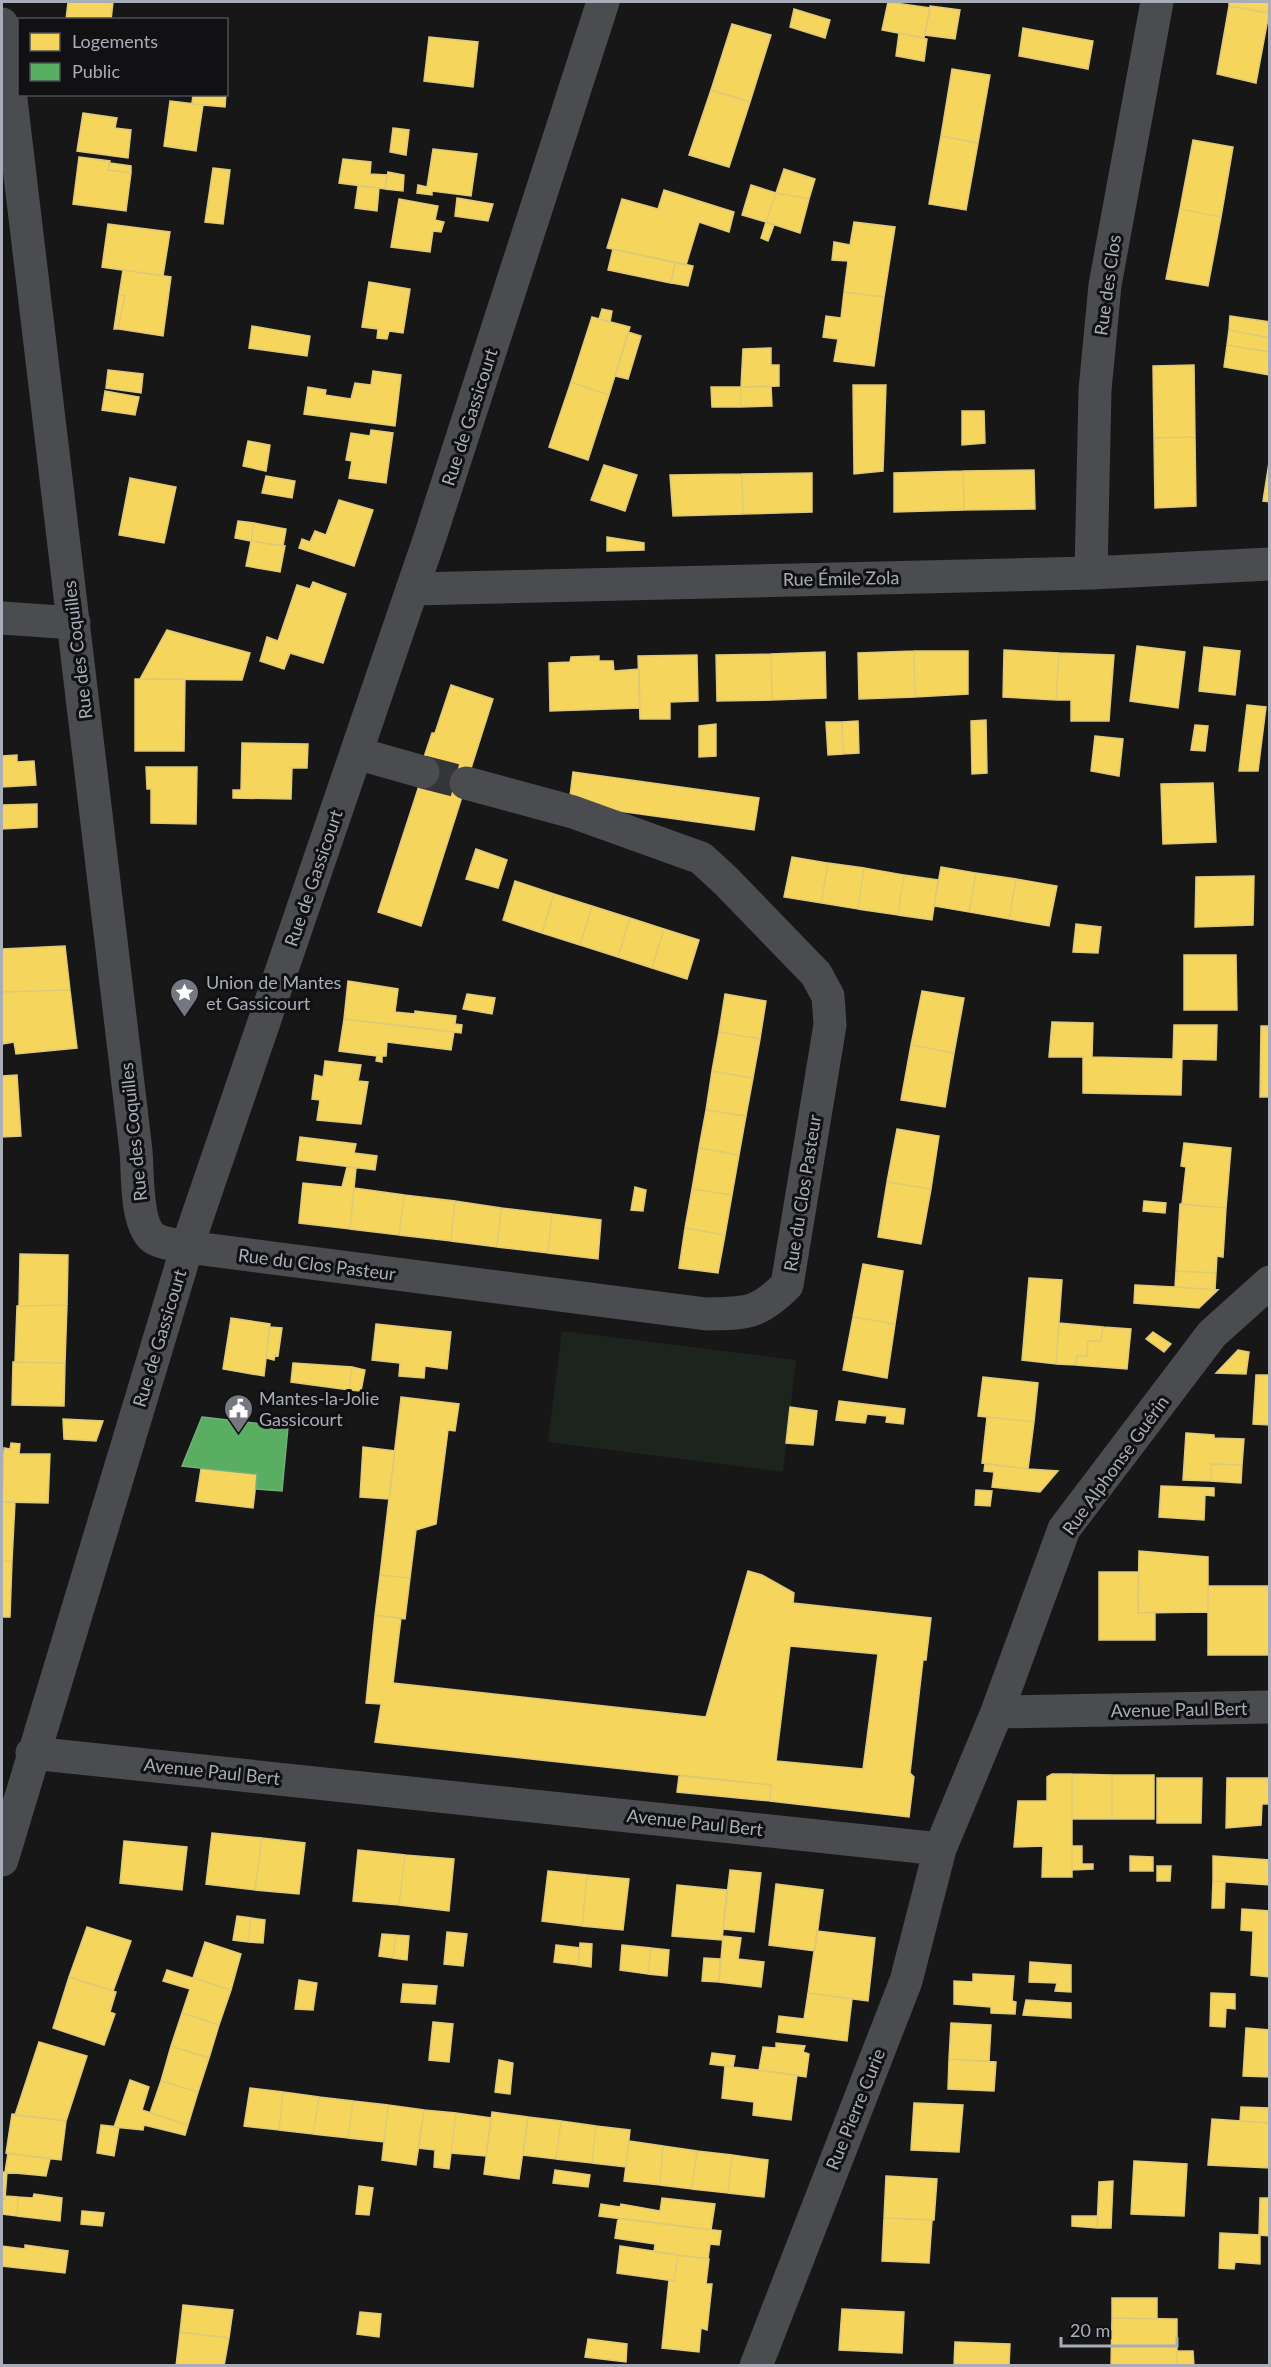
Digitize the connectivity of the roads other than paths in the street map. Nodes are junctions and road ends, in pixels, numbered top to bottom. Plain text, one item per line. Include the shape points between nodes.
1 (603, 2) edge
2 (1157, 2) edge
3 (2, 24) edge
4 (1269, 564) edge
5 (1091, 573) junction
6 (412, 589) junction
7 (2, 618) edge
8 (74, 623) junction
9 (356, 753) junction
10 (423, 772) tunnel mouth
11 (466, 783) tunnel mouth
12 (187, 1247) junction
13 (1269, 1282) edge
14 (1269, 1707) edge
15 (996, 1712) junction
16 (33, 1753) junction
17 (11, 1802) edge
18 (940, 1849) junction
19 (2, 1860) edge
20 (756, 2366) edge

1 - 6 street, Rue de Gassicourt
2 - 5 street, Rue des Clos via 1104,285 1095,390
3 - 8 street, Rue des Coquilles
4 - 5 street, Rue Émile Zola
5 - 6 street, Rue Émile Zola
6 - 9 street, Rue de Gassicourt
7 - 8 street
8 - 12 street, Rue des Coquilles via 142,1220 155,1239
9 - 10 street
9 - 12 street, Rue de Gassicourt
11 - 12 street, Rue du Clos Pasteur via 573,812 701,858 816,974 828,996 830,1025 787,1285 771,1301 750,1312 706,1314
12 - 16 street, Rue de Gassicourt
13 - 15 street, Rue Alphonse Guérin via 1212,1334 1064,1529
14 - 15 street, Avenue Paul Bert
15 - 18 street
16 - 17 street, Rue de Gassicourt
16 - 18 street, Avenue Paul Bert
17 - 19 street, Rue de Gassicourt
18 - 20 street, Rue Pierre Curie via 906,1981

